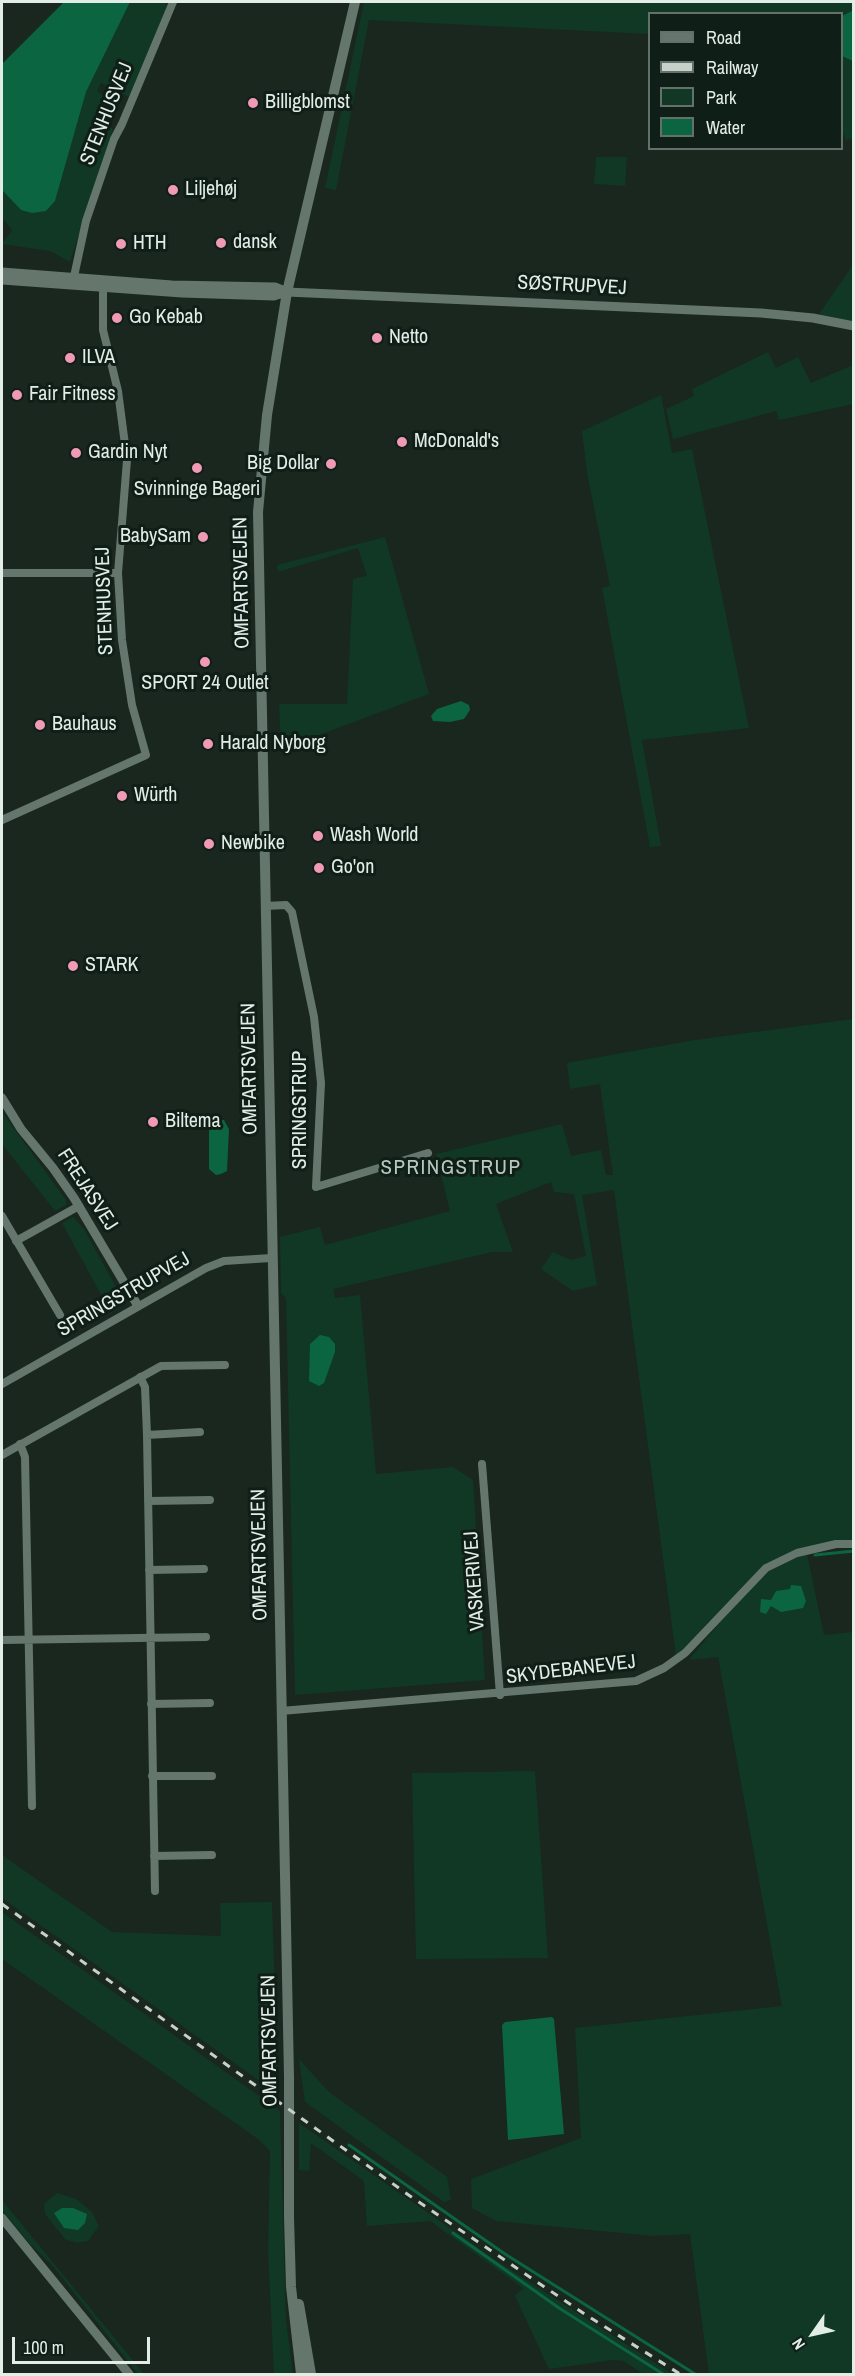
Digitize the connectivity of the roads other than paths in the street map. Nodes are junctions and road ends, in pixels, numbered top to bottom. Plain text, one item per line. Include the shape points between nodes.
1 (173, 2) edge
2 (354, 2) edge
3 (2, 272) edge
4 (2, 280) edge
5 (73, 281) junction
6 (102, 284) junction
7 (287, 292) junction
8 (854, 326) edge
9 (2, 573) edge
10 (118, 573) junction
11 (2, 820) edge
12 (265, 906) junction
13 (2, 1098) edge
14 (428, 1153) dead end
15 (79, 1206) junction
16 (2, 1216) edge
17 (16, 1241) junction
18 (271, 1258) junction
19 (138, 1306) junction
20 (60, 1314) dead end
21 (225, 1365) dead end
22 (140, 1377) junction
23 (2, 1384) edge
24 (200, 1432) dead end
25 (147, 1435) junction
26 (20, 1444) junction
27 (2, 1455) edge
28 (482, 1464) dead end
29 (210, 1500) dead end
30 (148, 1501) junction
31 (854, 1544) edge
32 (204, 1569) dead end
33 (149, 1570) junction
34 (206, 1637) dead end
35 (150, 1638) junction
36 (2, 1640) edge
37 (27, 1640) junction
38 (500, 1695) junction
39 (210, 1703) dead end
40 (151, 1704) junction
41 (281, 1711) junction
42 (152, 1776) junction
43 (212, 1776) dead end
44 (32, 1806) dead end
45 (212, 1855) dead end
46 (154, 1856) junction
47 (155, 1891) dead end
48 (289, 2145) junction
49 (2, 2218) edge
50 (129, 2374) edge
51 (301, 2374) edge
52 (311, 2374) edge

1 - 5 street, STENHUSVEJ via 114,139 86,221
2 - 7 main road, OMFARTSVEJEN
3 - 5 street
4 - 5 street
5 - 6 street
6 - 7 street via 274,296
6 - 10 street, STENHUSVEJ via 106,349 118,391 127,460
7 - 8 street, SØSTRUPVEJ via 761,313
7 - 12 main road, OMFARTSVEJEN via 267,415 258,512
9 - 10 street
10 - 11 street, STENHUSVEJ via 126,673 146,755
12 - 14 street, SPRINGSTRUP via 286,905 292,912 314,1017 321,1083 316,1186
12 - 18 main road, OMFARTSVEJEN
13 - 15 street, FREJASVEJ
15 - 17 street
15 - 19 street, FREJASVEJ
16 - 17 street
17 - 20 street
18 - 19 street, SPRINGSTRUPVEJ via 219,1263
18 - 41 main road, OMFARTSVEJEN
19 - 23 street, SPRINGSTRUPVEJ
21 - 22 street via 161,1366
22 - 25 street via 145,1387
22 - 26 street
24 - 25 street
25 - 30 street
26 - 27 street
26 - 37 street via 25,1457
28 - 38 street, VASKERIVEJ
29 - 30 street
30 - 33 street
31 - 38 street, SKYDEBANEVEJ via 808,1550 766,1568 685,1653 645,1678 625,1684
32 - 33 street
33 - 35 street
34 - 35 street
35 - 37 street
35 - 40 street
36 - 37 street
37 - 44 street
38 - 41 street, SKYDEBANEVEJ
39 - 40 street
40 - 42 street
41 - 48 main road, OMFARTSVEJEN
42 - 43 street
42 - 46 street
45 - 46 street
46 - 47 street
48 - 51 main road, OMFARTSVEJEN via 291,2287
48 - 52 main road, OMFARTSVEJEN via 298,2286
49 - 50 street

